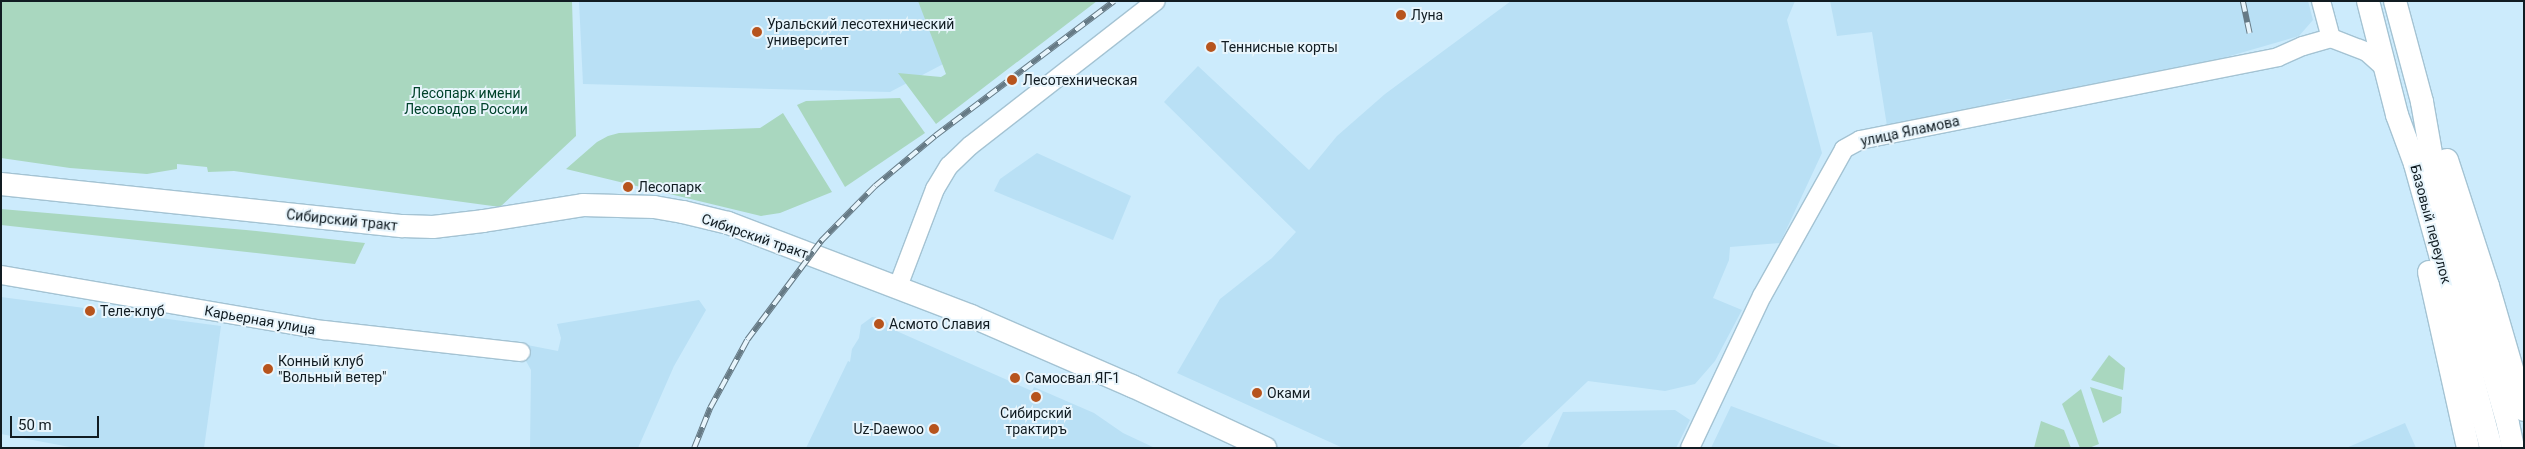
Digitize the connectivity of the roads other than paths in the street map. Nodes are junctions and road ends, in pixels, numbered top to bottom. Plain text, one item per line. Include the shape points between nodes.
1 (1156, 1) edge
2 (2321, 1) edge
3 (2368, 1) edge
4 (2395, 1) edge
5 (2331, 38) junction
6 (2385, 68) junction
7 (2422, 102) junction
8 (2397, 115) junction
9 (1, 184) edge
10 (1, 275) edge
11 (897, 289) junction
12 (521, 352) dead end
13 (2524, 410) edge
14 (1265, 448) edge
15 (1690, 448) edge
16 (2468, 448) edge
17 (2491, 448) edge
18 (2513, 448) edge

1 - 11 street via 948,166 935,189
2 - 5 street
3 - 6 main road, Базовый переулок
4 - 7 main road, Базовый переулок
5 - 6 street via 2367,52
5 - 15 street, улица Яламова via 2278,57 1860,140 1844,149 1762,296
6 - 8 main road, Базовый переулок
7 - 13 main road via 2446,155
7 - 18 main road, Базовый переулок via 2432,160
8 - 16 main road via 2404,167
8 - 17 main road, Базовый переулок via 2415,164
9 - 11 main road, Сибирский тракт via 403,226 434,227 583,205 654,207 728,223
10 - 12 street, Карьерная улица via 324,330
11 - 14 main road, Сибирский тракт via 980,320

